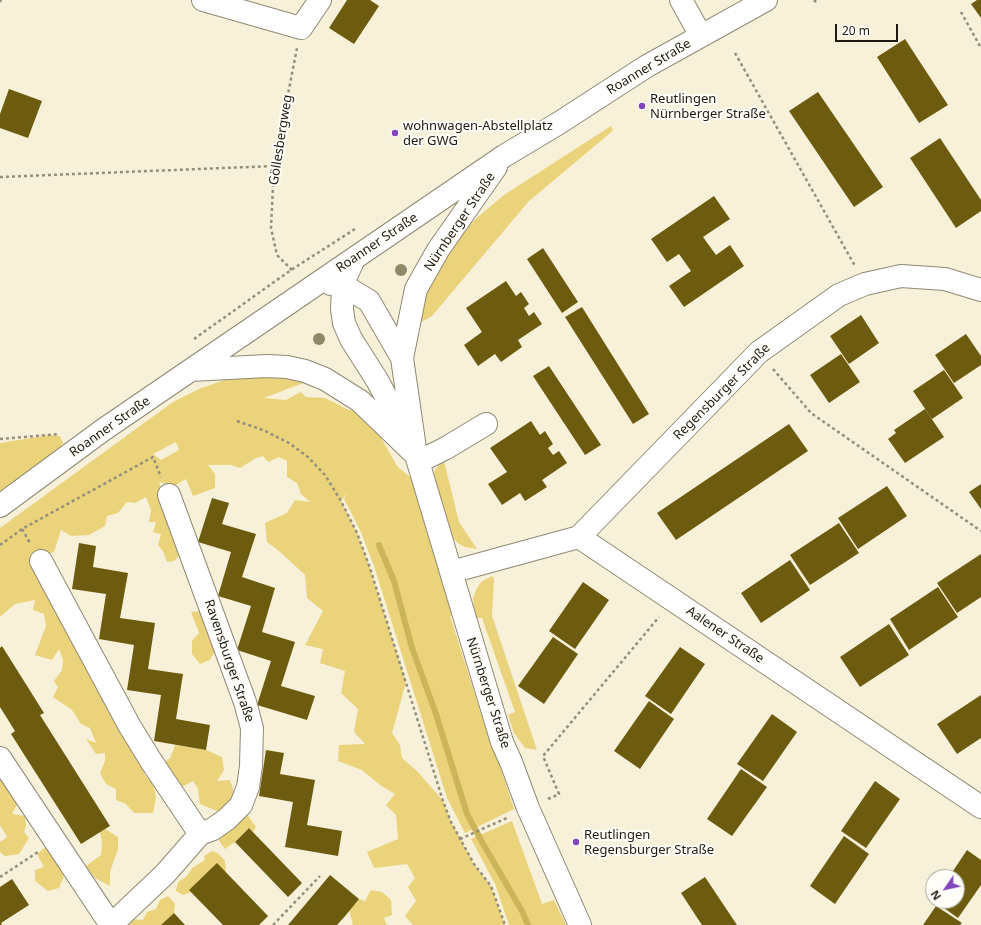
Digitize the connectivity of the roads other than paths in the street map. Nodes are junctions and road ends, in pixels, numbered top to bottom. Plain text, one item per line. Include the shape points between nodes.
1 (203, 0) edge
2 (320, 0) edge
3 (681, 0) edge
4 (766, 0) edge
5 (701, 36) junction
6 (504, 156) junction
7 (354, 259) junction
8 (318, 284) junction
9 (343, 287) junction
10 (981, 290) edge
11 (402, 358) junction
12 (191, 370) junction
13 (486, 424) dead end
14 (417, 459) junction
15 (169, 495) dead end
16 (0, 506) edge
17 (579, 537) junction
18 (41, 561) dead end
19 (451, 572) junction
20 (0, 758) edge
21 (981, 807) edge
22 (200, 834) junction
23 (111, 925) edge
24 (580, 925) edge

1 - 2 street via 301,28
3 - 5 street
4 - 5 street, Roanner Straße
5 - 6 street, Roanner Straße via 646,66
6 - 7 street, Roanner Straße
6 - 11 street, Nürnberger Straße via 438,250 416,289
7 - 8 street, Roanner Straße
7 - 9 street, Nürnberger Straße
8 - 9 street, Nürnberger Straße via 335,284
8 - 12 street, Roanner Straße
9 - 11 street, Nürnberger Straße via 369,301
9 - 14 street, Nürnberger Straße via 344,323 351,339 392,405
10 - 17 street, Regensburger Straße via 945,279 901,276 865,284 839,295 759,352
11 - 14 street, Nürnberger Straße
12 - 14 street, Nürnberger Straße via 267,366 305,370 325,378 360,401
12 - 16 street, Roanner Straße via 103,430
13 - 14 street via 446,448
14 - 19 street, Nürnberger Straße
15 - 22 street, Ravensburger Straße via 245,702 252,728 248,787 241,804 227,819
17 - 19 street
17 - 21 street, Aalener Straße
18 - 22 street via 129,725
19 - 24 street, Nürnberger Straße via 502,742 511,762 537,803
20 - 23 street, Ravensburger Straße
22 - 23 street, Ravensburger Straße via 165,874

